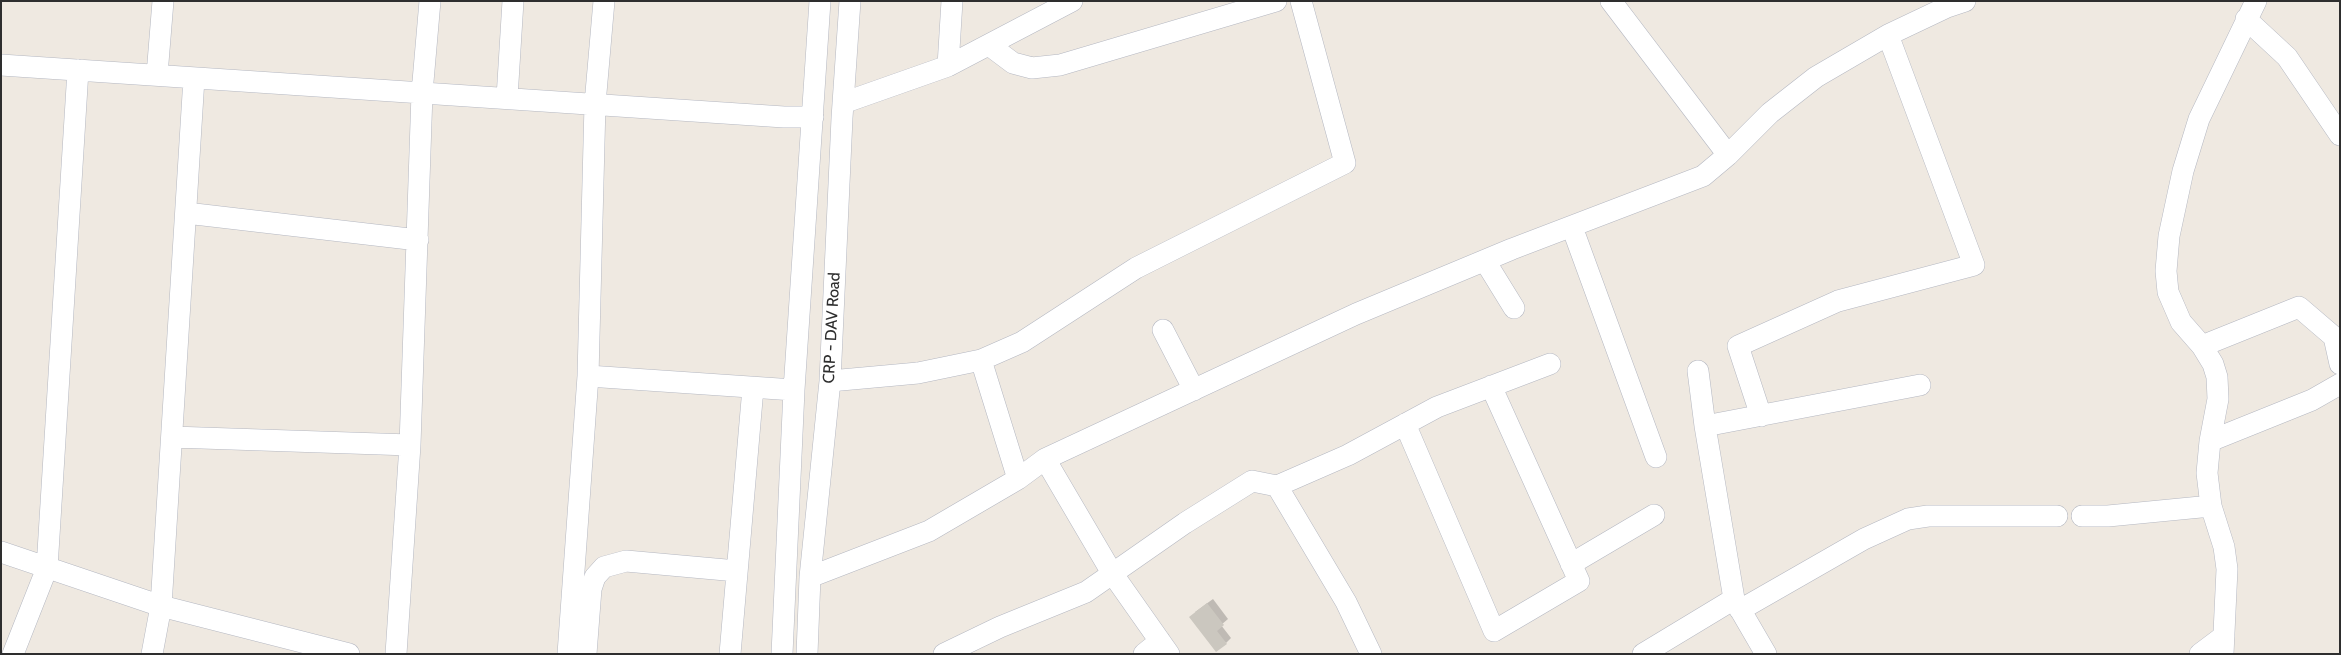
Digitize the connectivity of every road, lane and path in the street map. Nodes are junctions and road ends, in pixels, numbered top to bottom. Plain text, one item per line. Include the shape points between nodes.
1 (430, 1) edge
2 (513, 1) edge
3 (604, 1) edge
4 (820, 1) edge
5 (850, 1) edge
6 (952, 1) edge
7 (1072, 1) edge
8 (1276, 1) edge
9 (1301, 1) edge
10 (1611, 1) edge
11 (158, 2) edge
12 (1952, 3) edge
13 (2251, 10) edge
14 (1888, 35) junction
15 (989, 45) junction
16 (1, 65) edge
17 (948, 66) junction
18 (78, 70) junction
19 (157, 75) junction
20 (194, 78) junction
21 (422, 92) junction
22 (507, 98) junction
23 (843, 103) junction
24 (595, 104) junction
25 (813, 117) junction
26 (2340, 135) edge
27 (1728, 155) junction
28 (186, 213) junction
29 (1572, 227) junction
30 (418, 240) junction
31 (1485, 260) junction
32 (801, 267) junction
33 (835, 272) junction
34 (1514, 308) dead end
35 (1163, 330) dead end
36 (2202, 346) junction
37 (981, 360) junction
38 (1550, 364) dead end
39 (2340, 364) edge
40 (1698, 371) dead end
41 (588, 376) junction
42 (830, 381) junction
43 (2340, 384) edge
44 (1920, 385) dead end
45 (1492, 386) junction
46 (752, 388) junction
47 (794, 390) junction
48 (1194, 390) junction
49 (1761, 416) junction
50 (1405, 424) junction
51 (1705, 426) junction
52 (172, 437) junction
53 (2210, 441) junction
54 (410, 445) junction
55 (1656, 457) dead end
56 (1045, 459) junction
57 (1018, 480) junction
58 (1277, 486) junction
59 (2211, 506) junction
60 (1654, 515) dead end
61 (2057, 516) dead end
62 (2082, 516) dead end
63 (1, 552) edge
64 (1572, 564) junction
65 (47, 568) junction
66 (737, 571) junction
67 (1112, 573) junction
68 (810, 578) junction
69 (1737, 605) junction
70 (161, 606) junction
71 (2223, 645) edge
72 (1158, 650) edge
73 (13, 654) edge
74 (152, 654) edge
75 (349, 654) edge
76 (396, 654) edge
77 (568, 654) edge
78 (586, 654) edge
79 (730, 654) edge
80 (782, 654) edge
81 (807, 654) edge
82 (944, 654) edge
83 (1371, 654) edge
84 (1643, 654) edge
85 (1766, 654) edge
86 (2200, 654) edge

1 - 21 street
2 - 22 street
3 - 24 street
4 - 25 street
5 - 23 street, CRP - DAV Road
6 - 17 street
7 - 15 street
8 - 15 street via 1060,65 1032,68 1013,63
9 - 37 street via 1345,163 1136,268 1022,342
10 - 27 street
11 - 19 street
12 - 14 street
13 - 26 street
13 - 36 street via 2199,119 2183,171 2169,236 2168,292 2180,322
14 - 27 street via 1816,77 1770,112
14 - 49 street via 1974,265 1838,301 1738,346
15 - 17 street
16 - 18 street
17 - 23 street
18 - 19 street
18 - 65 street
19 - 20 street
20 - 21 street
20 - 28 street
21 - 22 street
21 - 30 street
22 - 24 street
23 - 33 street, CRP - DAV Road
24 - 25 street
24 - 41 street
25 - 32 street
27 - 29 street via 1703,176
28 - 30 street
28 - 52 street
29 - 31 street
29 - 55 street
30 - 54 street
31 - 34 street
31 - 48 street via 1356,314
32 - 33 street
32 - 47 street
33 - 42 street, CRP - DAV Road
35 - 48 street
36 - 39 street via 2299,307 2334,337
36 - 53 street via 2217,377 2218,399
37 - 42 street via 918,373
37 - 57 street
38 - 45 street
40 - 51 street
41 - 46 street
41 - 77 street
42 - 68 street, CRP - DAV Road
43 - 53 street via 2312,400
44 - 49 street
45 - 50 street via 1437,407
45 - 64 street
46 - 47 street
46 - 66 street
47 - 80 street
48 - 56 street
49 - 51 street
50 - 58 street via 1348,455
50 - 64 street via 1494,631 1579,581
51 - 69 street
52 - 54 street
52 - 70 street
53 - 59 street via 2207,473
54 - 76 street
56 - 57 street
56 - 67 street
57 - 68 street via 929,531
58 - 67 street via 1252,481
58 - 83 street via 1346,602
59 - 62 street
59 - 71 street via 2224,547 2227,569
60 - 64 street
61 - 69 street via 1928,516 1908,519
63 - 65 street
65 - 70 street
65 - 73 street
66 - 78 street via 626,561 604,567 595,577 591,589
66 - 79 street
67 - 72 street
67 - 82 street via 1086,592
68 - 81 street, CRP - DAV Road
69 - 84 street
69 - 85 street
70 - 74 street
70 - 75 street
71 - 86 street

